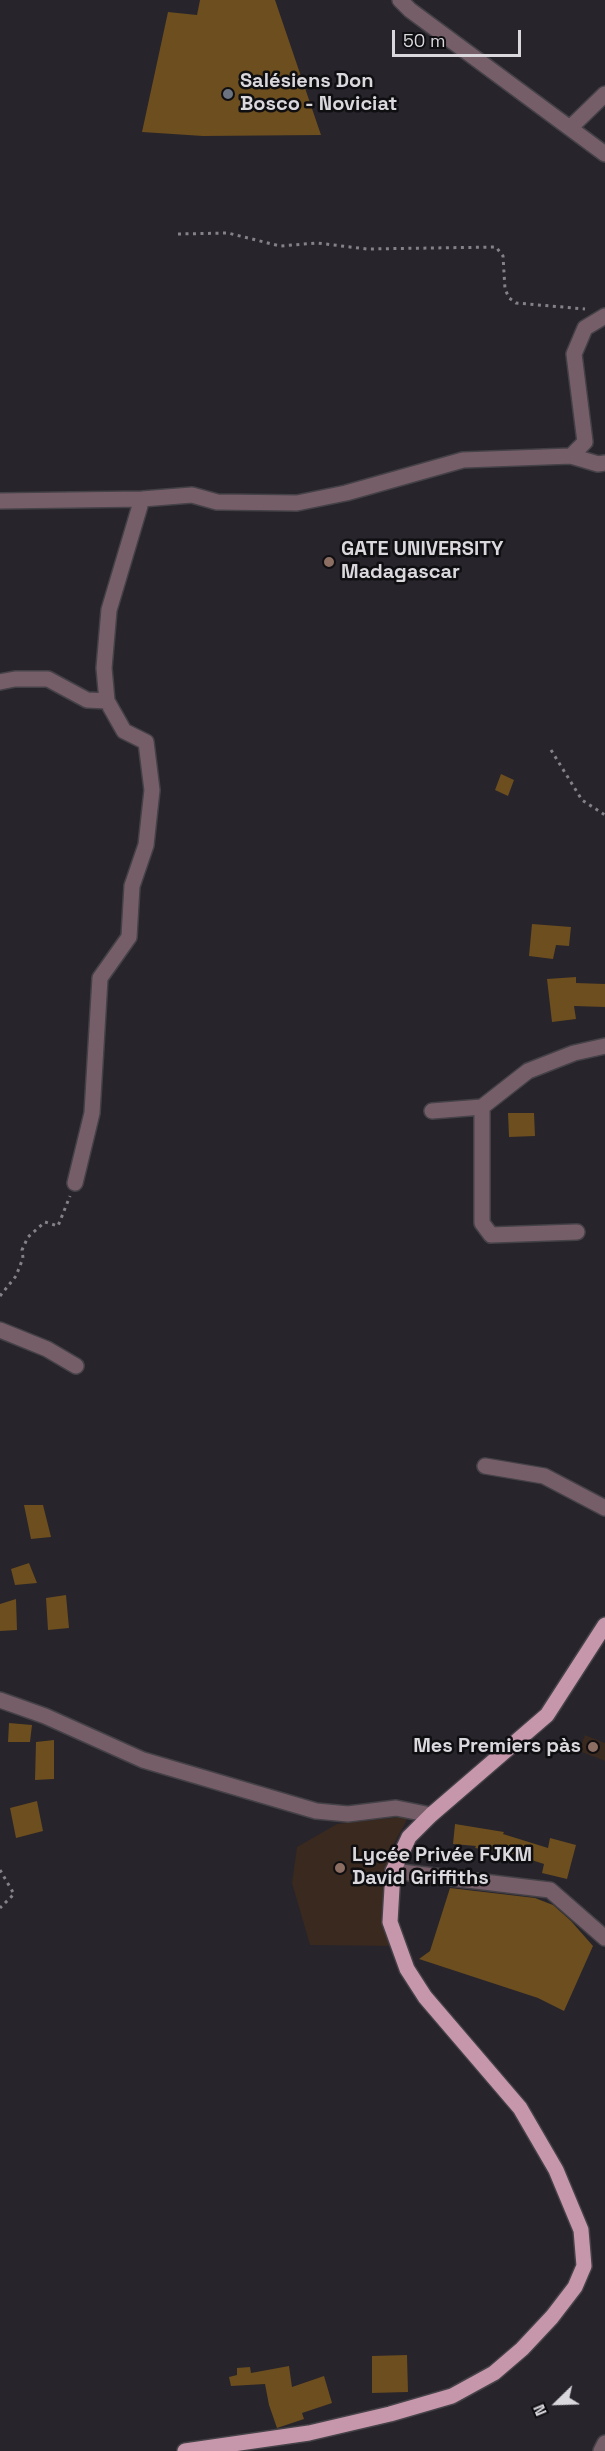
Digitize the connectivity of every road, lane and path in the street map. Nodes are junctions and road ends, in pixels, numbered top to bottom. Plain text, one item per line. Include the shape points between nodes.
1 (400, 0) edge
2 (605, 94) edge
3 (571, 128) junction
4 (605, 154) edge
5 (178, 234) dead end
6 (599, 313) edge
7 (571, 456) junction
8 (605, 463) edge
9 (142, 499) junction
10 (0, 501) edge
11 (0, 682) edge
12 (107, 701) junction
13 (551, 750) dead end
14 (605, 815) edge
15 (605, 1046) edge
16 (482, 1107) junction
17 (432, 1111) dead end
18 (75, 1184) dead end
19 (65, 1207) dead end
20 (577, 1232) dead end
21 (0, 1296) edge
22 (0, 1330) edge
23 (76, 1366) dead end
24 (485, 1466) dead end
25 (605, 1508) edge
26 (605, 1625) edge
27 (0, 1700) edge
28 (431, 1815) junction
29 (0, 1870) edge
30 (393, 1871) junction
31 (0, 1908) edge
32 (605, 1938) edge
33 (605, 2443) edge
34 (186, 2451) edge
35 (601, 2451) edge

1 - 3 street
2 - 3 street
3 - 4 street
5 - 6 path via 228,233 280,246 317,243 367,249 496,248 503,256 508,298 516,303
6 - 7 street via 585,328 574,354 585,442
7 - 8 street via 598,465
7 - 9 street via 463,460 297,503 217,502 192,495
9 - 10 street
9 - 12 street via 108,610 104,668
11 - 12 street via 48,679 87,700
12 - 18 street via 124,731 146,742 152,790 146,844 132,886 129,937 100,978 92,1113
13 - 14 path via 582,800
15 - 16 street via 528,1071
16 - 17 street
16 - 20 street via 482,1223 491,1235
19 - 21 path via 58,1226 45,1222 28,1237 16,1276
22 - 23 street
24 - 25 street via 544,1476
26 - 28 main road via 547,1715
27 - 28 street via 143,1760 316,1811 348,1814 396,1808
28 - 30 main road via 409,1837
29 - 31 path via 14,1894
30 - 32 street via 550,1890
30 - 34 main road via 390,1922 407,1969 424,1997 520,2108 570,2202 581,2230 584,2266 575,2287 522,2349 494,2373 452,2396 309,2433
33 - 35 street

